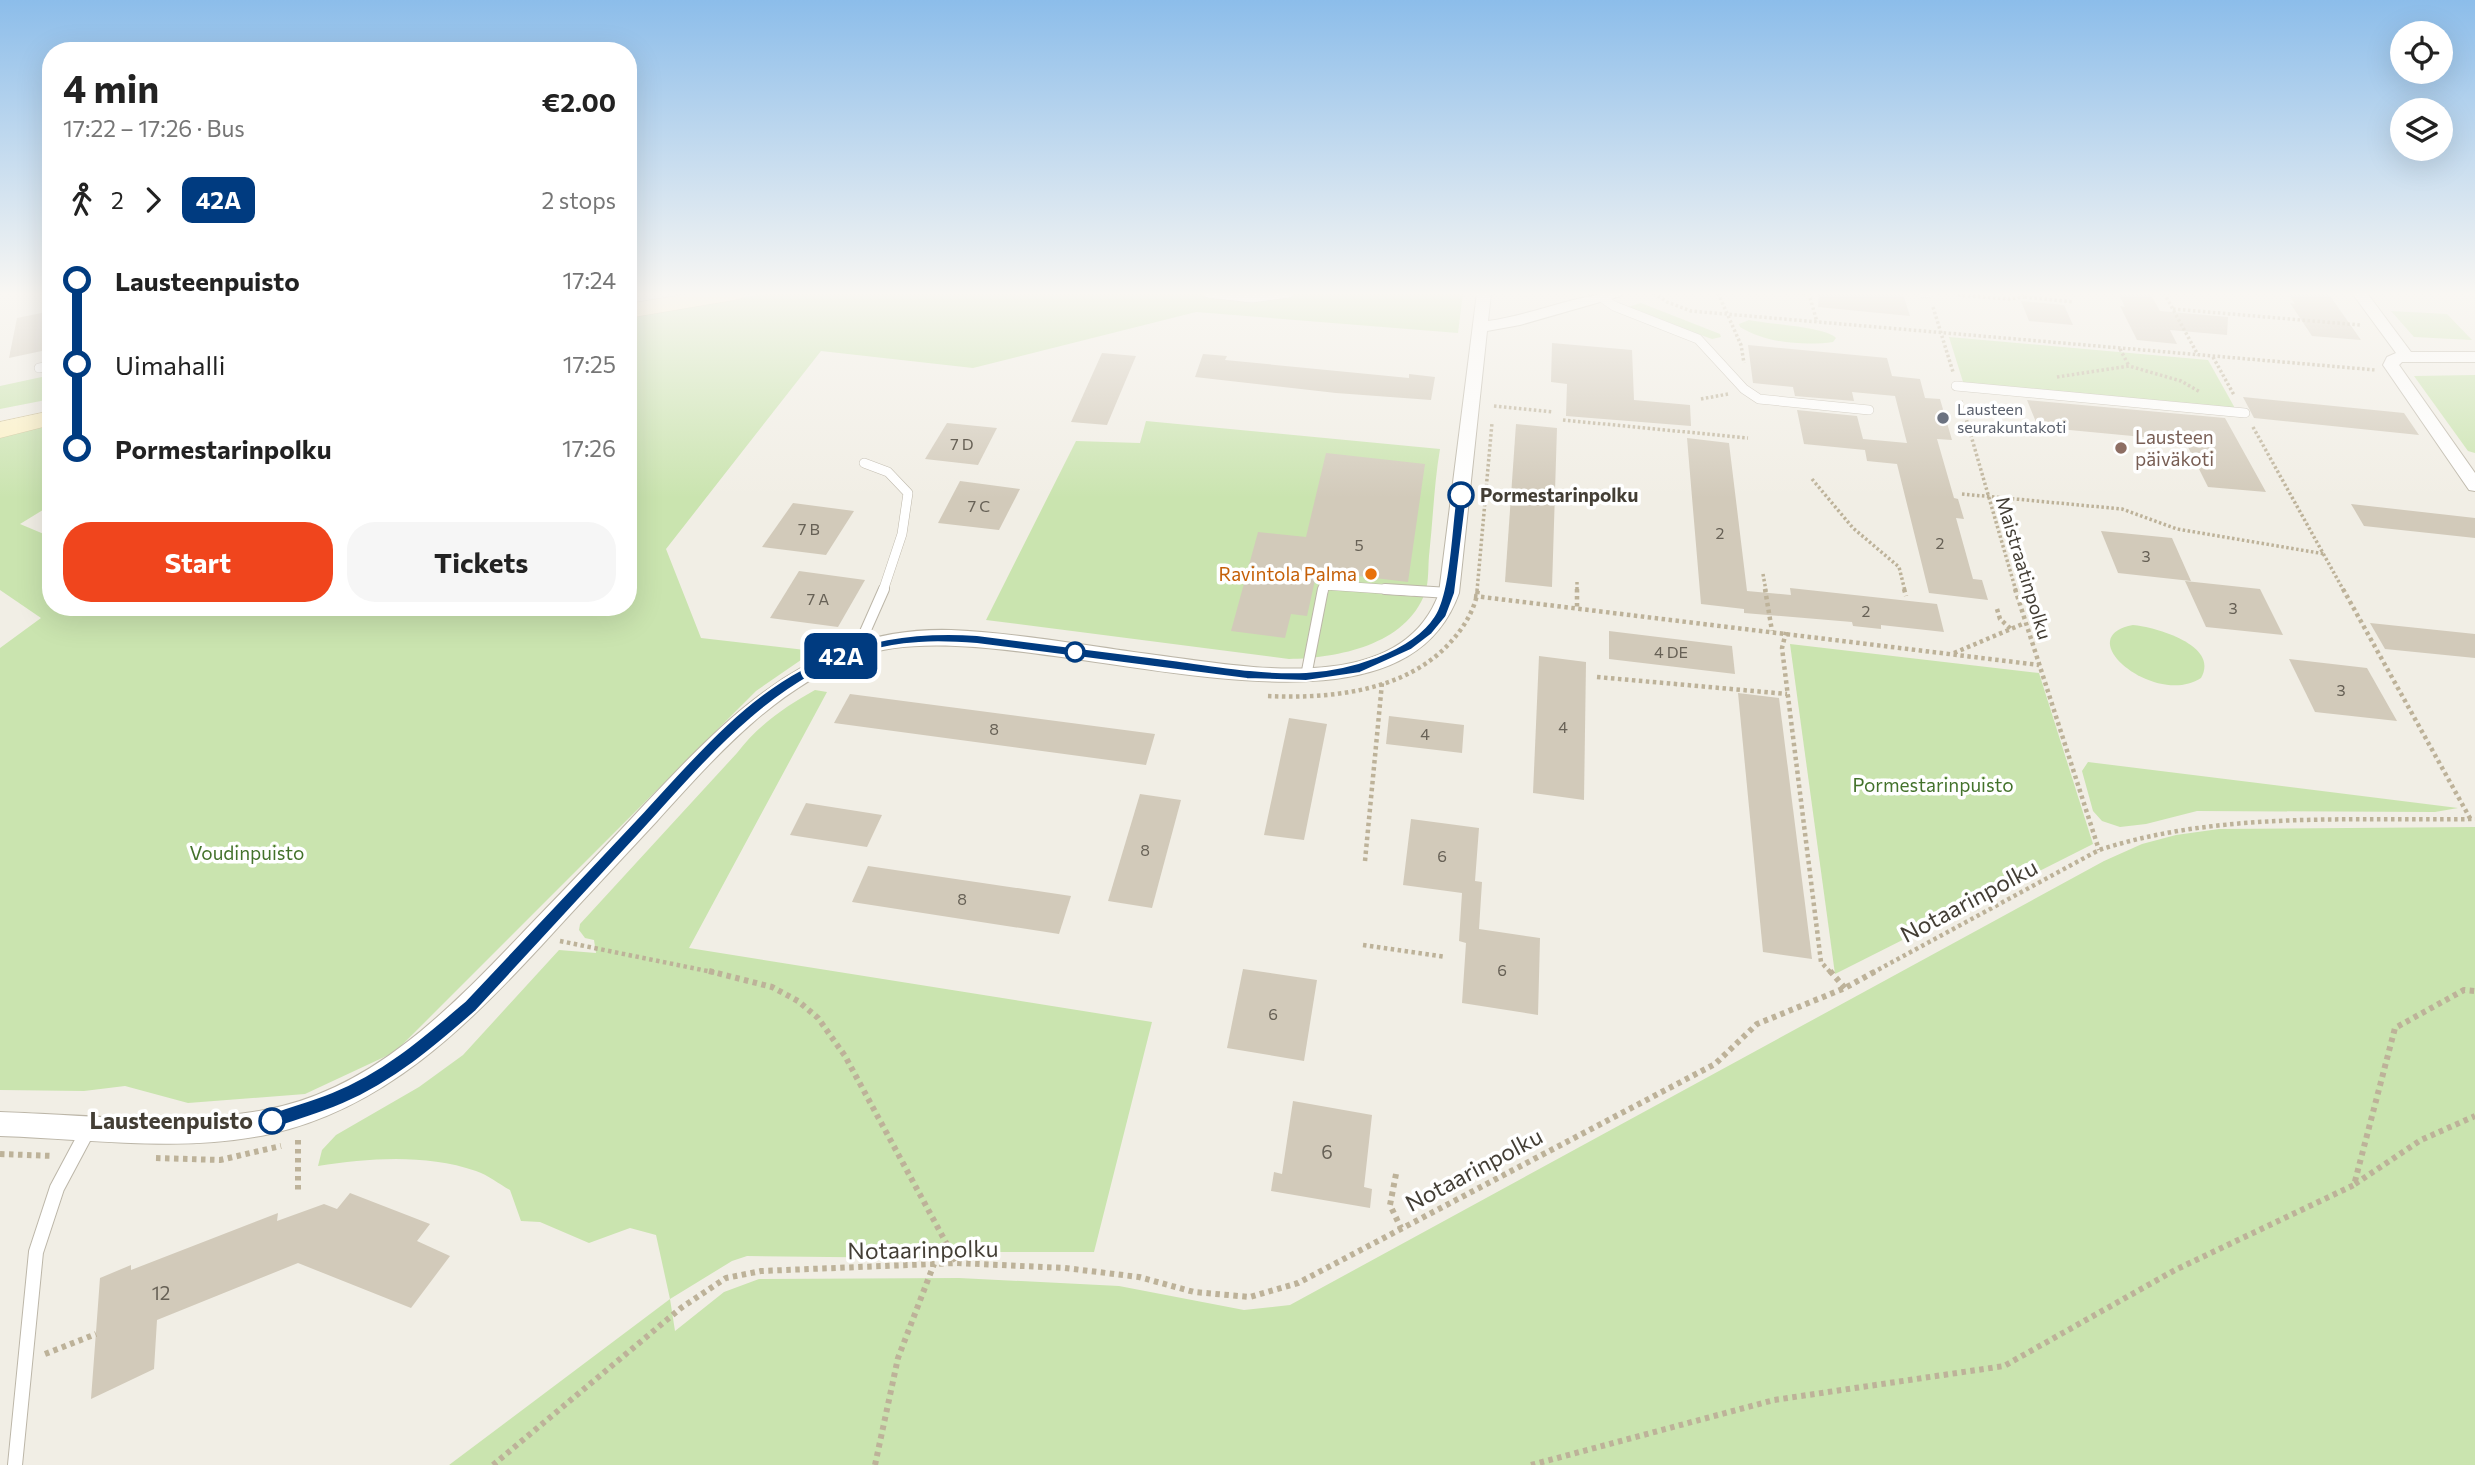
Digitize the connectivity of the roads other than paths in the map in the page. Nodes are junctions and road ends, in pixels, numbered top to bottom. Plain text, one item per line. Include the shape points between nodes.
1 (1476, 361) edge
2 (1719, 361) edge
3 (2408, 361) edge
4 (2398, 362) joint
5 (39, 368) dead end
6 (42, 368) edge
7 (1956, 386) road end
8 (1869, 411) dead end
9 (2245, 413) road end
10 (42, 420) edge
11 (0, 430) edge
12 (864, 463) dead end
13 (2475, 486) edge
14 (1449, 593) junction
15 (857, 650) junction
16 (1306, 676) junction
17 (0, 1124) edge
18 (90, 1126) junction
19 (15, 1465) edge

1 - 14 street
2 - 8 lane via 1759,400
3 - 4 street
4 - 13 street
5 - 6 lane
7 - 9 lane
10 - 11 street
12 - 15 lane via 888,472 908,493 906,524 894,563
14 - 16 street via 1440,617 1407,647 1355,670
14 - 16 lane via 1324,585
15 - 16 street via 907,639 955,637 1247,674
15 - 18 street via 806,672 715,744 471,1006 397,1066 339,1098 273,1121 210,1129
17 - 18 street
18 - 19 lane via 57,1188 36,1252

